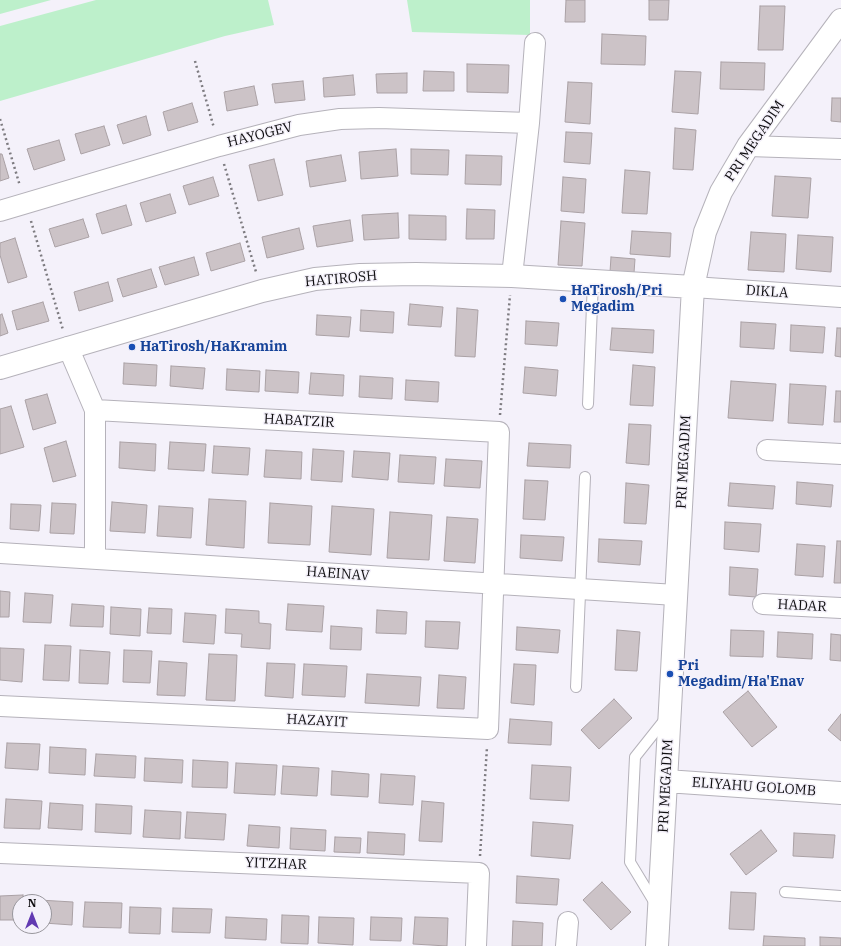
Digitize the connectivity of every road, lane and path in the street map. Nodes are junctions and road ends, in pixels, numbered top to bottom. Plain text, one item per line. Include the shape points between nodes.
1 (841, 20) edge
2 (535, 43) dead end
3 (195, 61) dead end
4 (0, 119) edge
5 (529, 123) junction
6 (219, 146) junction
7 (748, 146) junction
8 (841, 149) edge
9 (25, 203) junction
10 (0, 211) edge
11 (512, 276) junction
12 (594, 281) junction
13 (693, 287) junction
14 (262, 291) junction
15 (841, 297) edge
16 (68, 348) junction
17 (0, 368) edge
18 (588, 404) dead end
19 (94, 410) junction
20 (499, 432) junction
21 (767, 450) dead end
22 (841, 454) edge
23 (585, 477) dead end
24 (0, 553) edge
25 (95, 558) junction
26 (493, 584) junction
27 (580, 589) junction
28 (676, 595) junction
29 (763, 604) dead end
30 (841, 608) edge
31 (576, 687) dead end
32 (0, 706) edge
33 (670, 713) junction
34 (488, 729) junction
35 (666, 781) junction
36 (841, 793) edge
37 (0, 852) edge
38 (479, 873) junction
39 (785, 892) dead end
40 (841, 896) edge
41 (659, 910) junction
42 (568, 922) dead end
43 (476, 946) edge
44 (566, 946) edge
45 (657, 946) edge

1 - 7 street, PRI MEGADIM
2 - 5 street
3 - 6 path
4 - 9 path
5 - 6 street, HAYOGEV via 340,119 299,125
5 - 11 street
6 - 9 street, HAYOGEV
6 - 14 path
7 - 8 street
7 - 13 street, PRI MEGADIM via 721,192 705,232
9 - 10 street, HAYOGEV
9 - 16 path
11 - 12 street, HATIROSH
11 - 14 street, HATIROSH via 360,275 315,279
11 - 20 path
12 - 13 street, HATIROSH
12 - 18 lane
13 - 15 street, DIKLA
13 - 28 street, PRI MEGADIM
14 - 16 street, HATIROSH
16 - 17 street, HATIROSH
16 - 19 street
19 - 20 street, HABATZIR
19 - 25 street
20 - 26 street
21 - 22 street
23 - 27 lane
24 - 25 street, HAEINAV
25 - 26 street, HAEINAV
26 - 27 street, HAEINAV
26 - 34 street
27 - 28 street, HAEINAV
27 - 31 lane
28 - 33 street, PRI MEGADIM
29 - 30 street, HADAR
32 - 34 street, HAZAYIT
33 - 35 street, PRI MEGADIM
33 - 41 lane via 635,757 630,862
34 - 38 path
35 - 36 street, ELIYAHU GOLOMB
35 - 41 street, PRI MEGADIM
37 - 38 street, YITZHAR
38 - 43 street
39 - 40 lane
41 - 45 street, PRI MEGADIM
42 - 44 street

